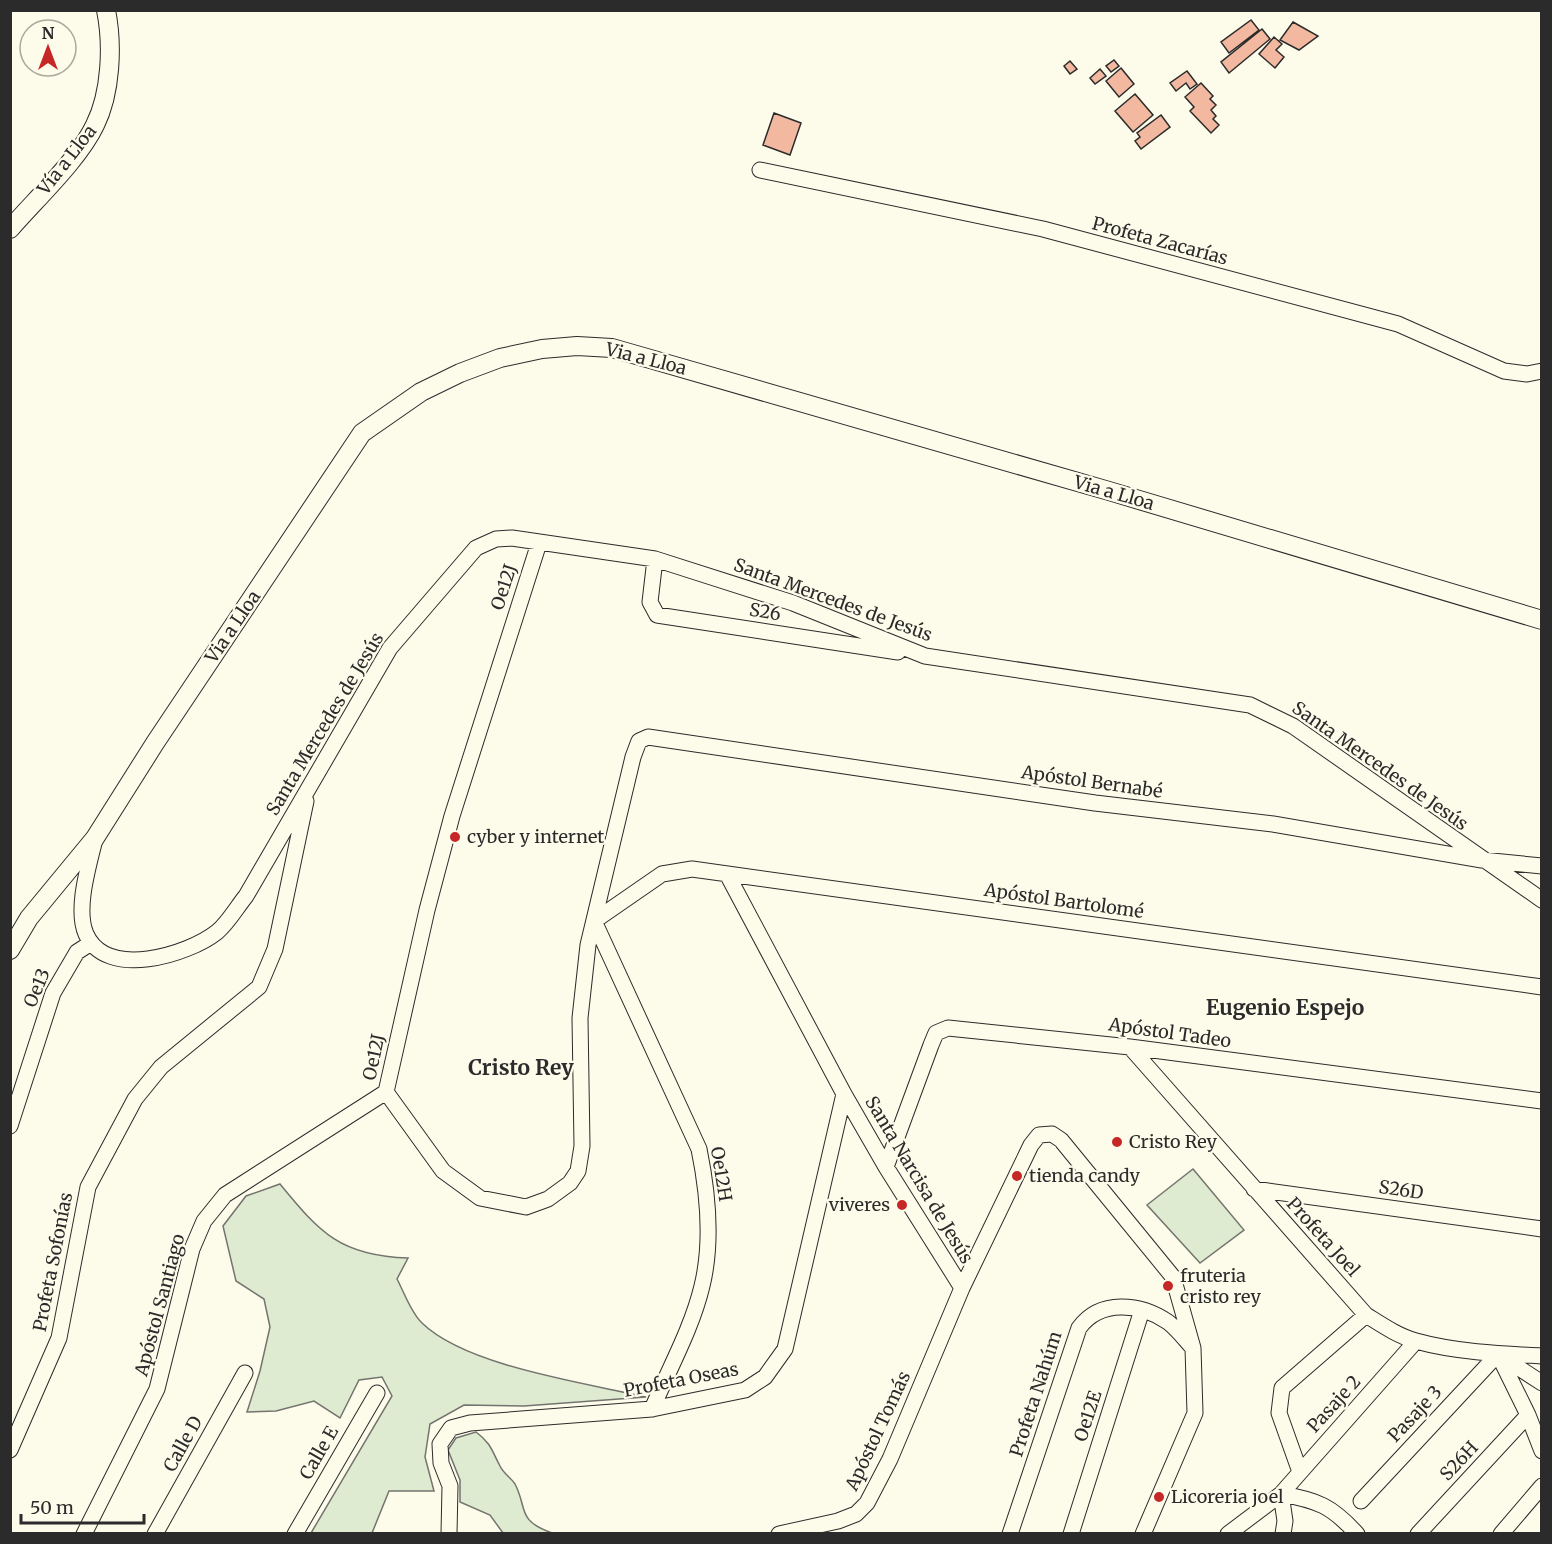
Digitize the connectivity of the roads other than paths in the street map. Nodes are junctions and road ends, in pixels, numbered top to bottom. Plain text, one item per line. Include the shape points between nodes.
1 (106, 10) edge
2 (760, 170) dead end
3 (10, 229) edge
4 (1542, 371) edge
5 (539, 543) junction
6 (655, 559) junction
7 (1542, 620) edge
8 (924, 656) junction
9 (639, 741) joint
10 (310, 787) junction
11 (95, 838) junction
12 (1482, 860) junction
13 (1542, 866) edge
14 (727, 874) junction
15 (1542, 900) edge
16 (594, 921) junction
17 (91, 944) junction
18 (10, 950) edge
19 (1542, 987) edge
20 (1130, 1047) junction
21 (386, 1092) junction
22 (844, 1095) junction
23 (1542, 1101) edge
24 (10, 1126) edge
25 (886, 1167) junction
26 (1254, 1189) junction
27 (1542, 1229) edge
28 (962, 1288) junction
29 (1142, 1310) junction
30 (1366, 1315) junction
31 (1416, 1341) junction
32 (1193, 1348) junction
33 (1498, 1354) junction
34 (1542, 1356) edge
35 (245, 1373) dead end
36 (1542, 1383) edge
37 (377, 1393) dead end
38 (652, 1409) junction
39 (1528, 1415) junction
40 (10, 1450) edge
41 (1542, 1451) edge
42 (1300, 1472) junction
43 (1542, 1486) edge
44 (1281, 1494) junction
45 (1361, 1501) dead end
46 (84, 1533) edge
47 (155, 1533) edge
48 (295, 1533) edge
49 (448, 1533) edge
50 (779, 1533) edge
51 (1010, 1533) edge
52 (1071, 1533) edge
53 (1143, 1533) edge
54 (1228, 1533) edge
55 (1283, 1533) edge
56 (1357, 1533) edge
57 (1418, 1533) edge
58 (1501, 1533) edge

1 - 3 street, Vía a Lloa via 109,64 106,91 95,126
2 - 4 street, Profeta Zacarías via 1042,229 1398,324 1504,371
5 - 6 street, Santa Mercedes de Jesús
5 - 10 street, Santa Mercedes de Jesús via 504,538 476,548 390,648
5 - 21 street, Oe12J via 452,816
6 - 8 street, Santa Mercedes de Jesús via 793,603
6 - 8 street, S26 via 650,602 657,615
7 - 11 street, Via a Lloa via 612,348 542,349 500,358 460,373 421,392 362,434
8 - 12 street, Santa Mercedes de Jesús via 1250,705 1293,726
9 - 12 street, Apóstol Bernabé via 648,736 664,738 1095,803 1273,824
9 - 16 street, Oe12J
10 - 17 street, Santa Mercedes de Jesús via 246,896 218,932 144,961 121,959
10 - 40 street, Profeta Sofonías via 275,949 259,987 161,1067 135,1099 88,1187 59,1338
11 - 17 street via 83,902 85,932
11 - 18 street, Via a Lloa via 29,918
12 - 13 street, Apóstol Bernabé
12 - 15 street, Santa Mercedes de Jesús
14 - 16 street, Apóstol Bartolomé via 692,869 662,874
14 - 19 street, Apóstol Bartolomé
14 - 22 street, Santa Narcisa de Jesús
16 - 21 street, Oe12J via 580,1018 582,1146 578,1171 570,1183 548,1199 525,1207 480,1198 443,1171
16 - 38 street, Oe12H via 699,1149 705,1181 707,1251 702,1285
17 - 24 street, Oe13 via 76,952 53,993
20 - 23 street, Apóstol Tadeo
20 - 25 street, Apóstol Tadeo via 962,1029 948,1028 936,1033
20 - 26 street, Profeta Joel
21 - 46 street, Apóstol Santiago via 225,1195 204,1221 192,1249 157,1389
22 - 25 street, Santa Narcisa de Jesús
22 - 38 street, Profeta Oseas via 785,1348 765,1377 745,1390
25 - 28 street, Santa Narcisa de Jesús
26 - 27 street, S26D
26 - 30 street, Profeta Joel
28 - 32 street, Santa Narcisa de Jesús via 1031,1145 1039,1135 1052,1134 1173,1277
28 - 50 street, Apóstol Tomás via 890,1459 867,1503 856,1514 838,1521
29 - 32 street, Profeta Nahúm via 1169,1322
29 - 51 street, Profeta Nahúm via 1103,1308 1088,1314 1079,1328
29 - 52 street, Oe12E
30 - 31 street, Profeta Joel
30 - 42 street via 1282,1388 1278,1413
31 - 33 street, Profeta Joel
31 - 42 street, Pasaje 2
32 - 53 street, Santa Narcisa de Jesús via 1195,1413
33 - 34 street, Profeta Joel
33 - 36 street
33 - 39 street
33 - 45 street, Pasaje 3
35 - 47 street, Calle D
37 - 48 street, Calle E
38 - 49 street, Profeta Oseas via 470,1423 451,1428 440,1444 439,1454 450,1486
39 - 41 street
39 - 57 street, S26H
42 - 44 street, Pasaje 2
43 - 58 street
44 - 54 street
44 - 55 street
44 - 56 street via 1319,1502

